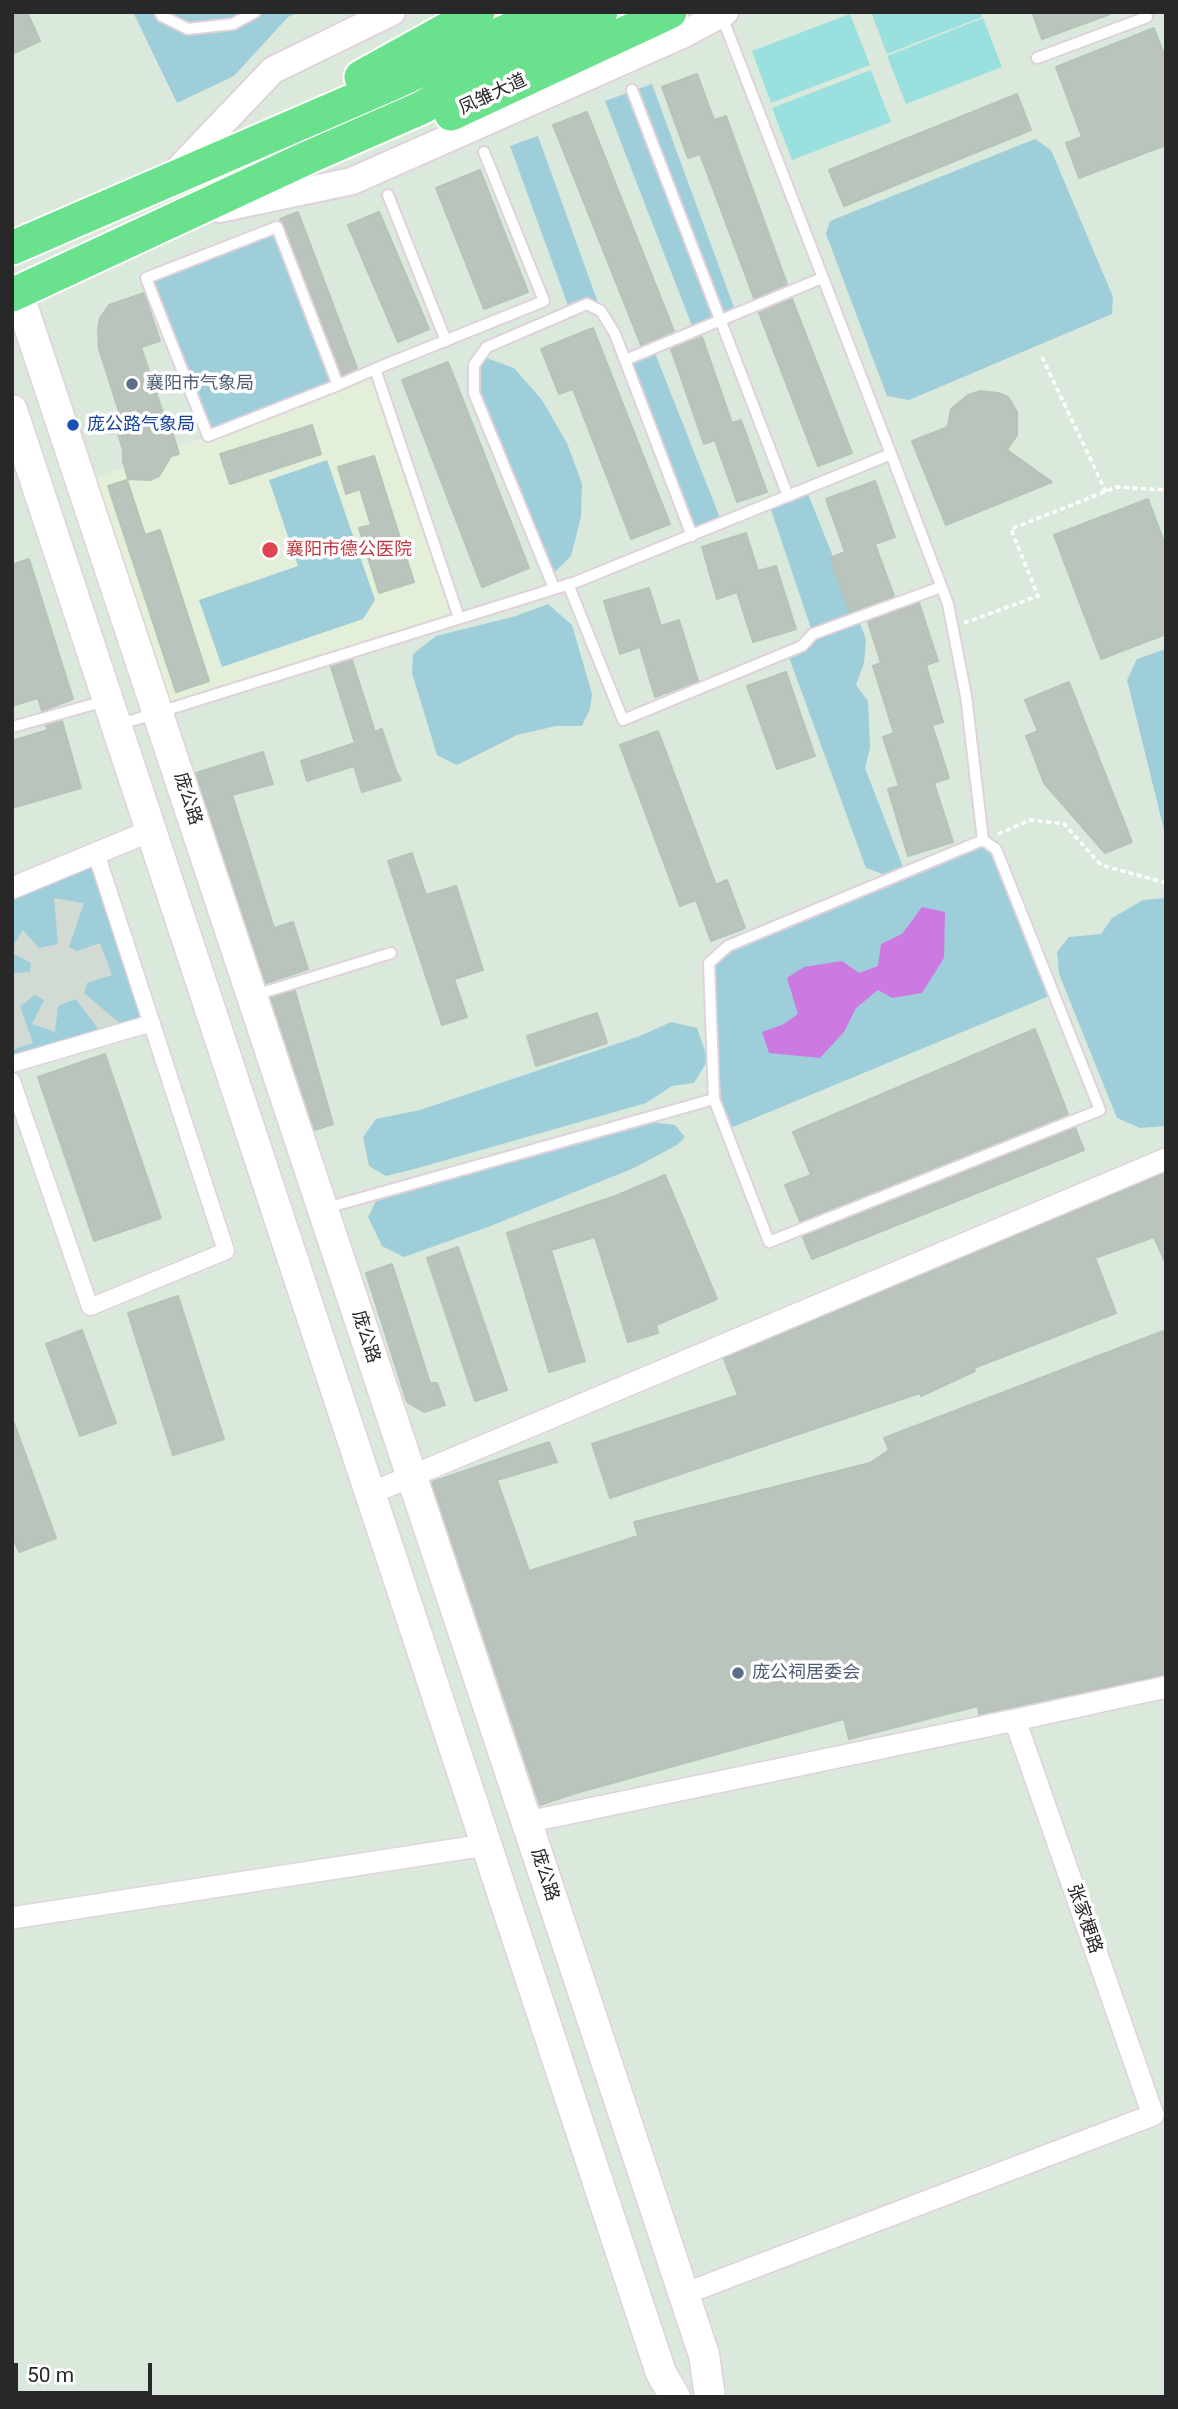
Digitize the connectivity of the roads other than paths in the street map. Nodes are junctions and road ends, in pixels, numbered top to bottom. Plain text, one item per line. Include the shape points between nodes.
1 (160, 12) edge
2 (255, 12) edge
3 (392, 12) edge
4 (478, 12) edge
5 (601, 12) edge
6 (670, 12) edge
7 (1145, 12) edge
8 (723, 13) edge
9 (543, 23) edge
10 (1037, 58) dead end
11 (632, 90) dead end
12 (293, 125) junction
13 (484, 152) dead end
14 (309, 157) junction
15 (170, 179) junction
16 (388, 195) dead end
17 (183, 216) junction
18 (12, 247) edge
19 (822, 278) junction
20 (14, 289) edge
21 (720, 320) junction
22 (446, 341) junction
23 (625, 360) junction
24 (375, 369) junction
25 (338, 385) junction
26 (14, 419) edge
27 (891, 454) junction
28 (788, 496) junction
29 (692, 536) junction
30 (568, 584) junction
31 (941, 587) junction
32 (554, 589) junction
33 (459, 618) junction
34 (159, 712) junction
35 (112, 713) junction
36 (12, 727) edge
37 (150, 831) junction
38 (983, 840) junction
39 (96, 853) junction
40 (12, 888) edge
41 (391, 953) dead end
42 (253, 996) junction
43 (152, 1023) junction
44 (12, 1065) edge
45 (12, 1080) edge
46 (714, 1098) junction
47 (1166, 1159) edge
48 (323, 1209) junction
49 (412, 1476) junction
50 (369, 1494) junction
51 (1166, 1687) edge
52 (1015, 1720) junction
53 (527, 1822) junction
54 (485, 1845) junction
55 (12, 1918) edge
56 (1159, 2113) edge
57 (684, 2294) junction
58 (675, 2397) edge
59 (710, 2397) edge

1 - 2 lane via 188,29 233,24
3 - 15 street via 273,70
4 - 12 main road via 372,70
5 - 9 main road
6 - 14 main road, 凤雏大道 via 395,140
7 - 10 lane via 1147,17
8 - 17 street via 352,181
8 - 19 lane
9 - 12 main road
9 - 14 main road, 凤雏大道 via 421,108
11 - 21 lane
12 - 15 main road
13 - 22 lane via 544,301
14 - 17 main road, 凤雏大道
15 - 18 main road
16 - 22 lane
17 - 20 main road, 凤雏大道
19 - 21 lane
19 - 27 lane
20 - 34 main road, 庞公路
21 - 23 lane
21 - 28 lane
22 - 24 lane
23 - 29 lane
23 - 32 lane via 601,311 587,304 487,347 474,365 474,393
24 - 25 lane
24 - 33 lane
25 - 25 lane via 208,436 146,278 277,227
26 - 35 main road
27 - 28 lane
27 - 31 lane
28 - 29 lane
29 - 30 lane
30 - 31 lane via 623,720 802,646 813,634
30 - 32 lane
31 - 38 lane via 966,696
32 - 33 lane
33 - 34 lane
34 - 35 lane
34 - 42 main road, 庞公路
35 - 36 lane
35 - 37 main road
37 - 39 street
37 - 50 main road
38 - 46 lane via 728,946 709,963
38 - 46 lane via 996,849 1100,1110 769,1242
39 - 40 street
39 - 43 street
41 - 42 lane
42 - 48 main road, 庞公路
43 - 44 street
43 - 45 street via 226,1251 90,1307
46 - 48 lane
47 - 49 street
48 - 49 main road, 庞公路
49 - 50 street
49 - 53 main road, 庞公路
50 - 54 main road
51 - 52 street
52 - 53 street
52 - 56 street, 张家梗路
53 - 57 main road, 庞公路
54 - 55 street
54 - 58 main road via 661,2373
56 - 57 street, 张家梗路
57 - 59 main road, 庞公路 via 704,2355

